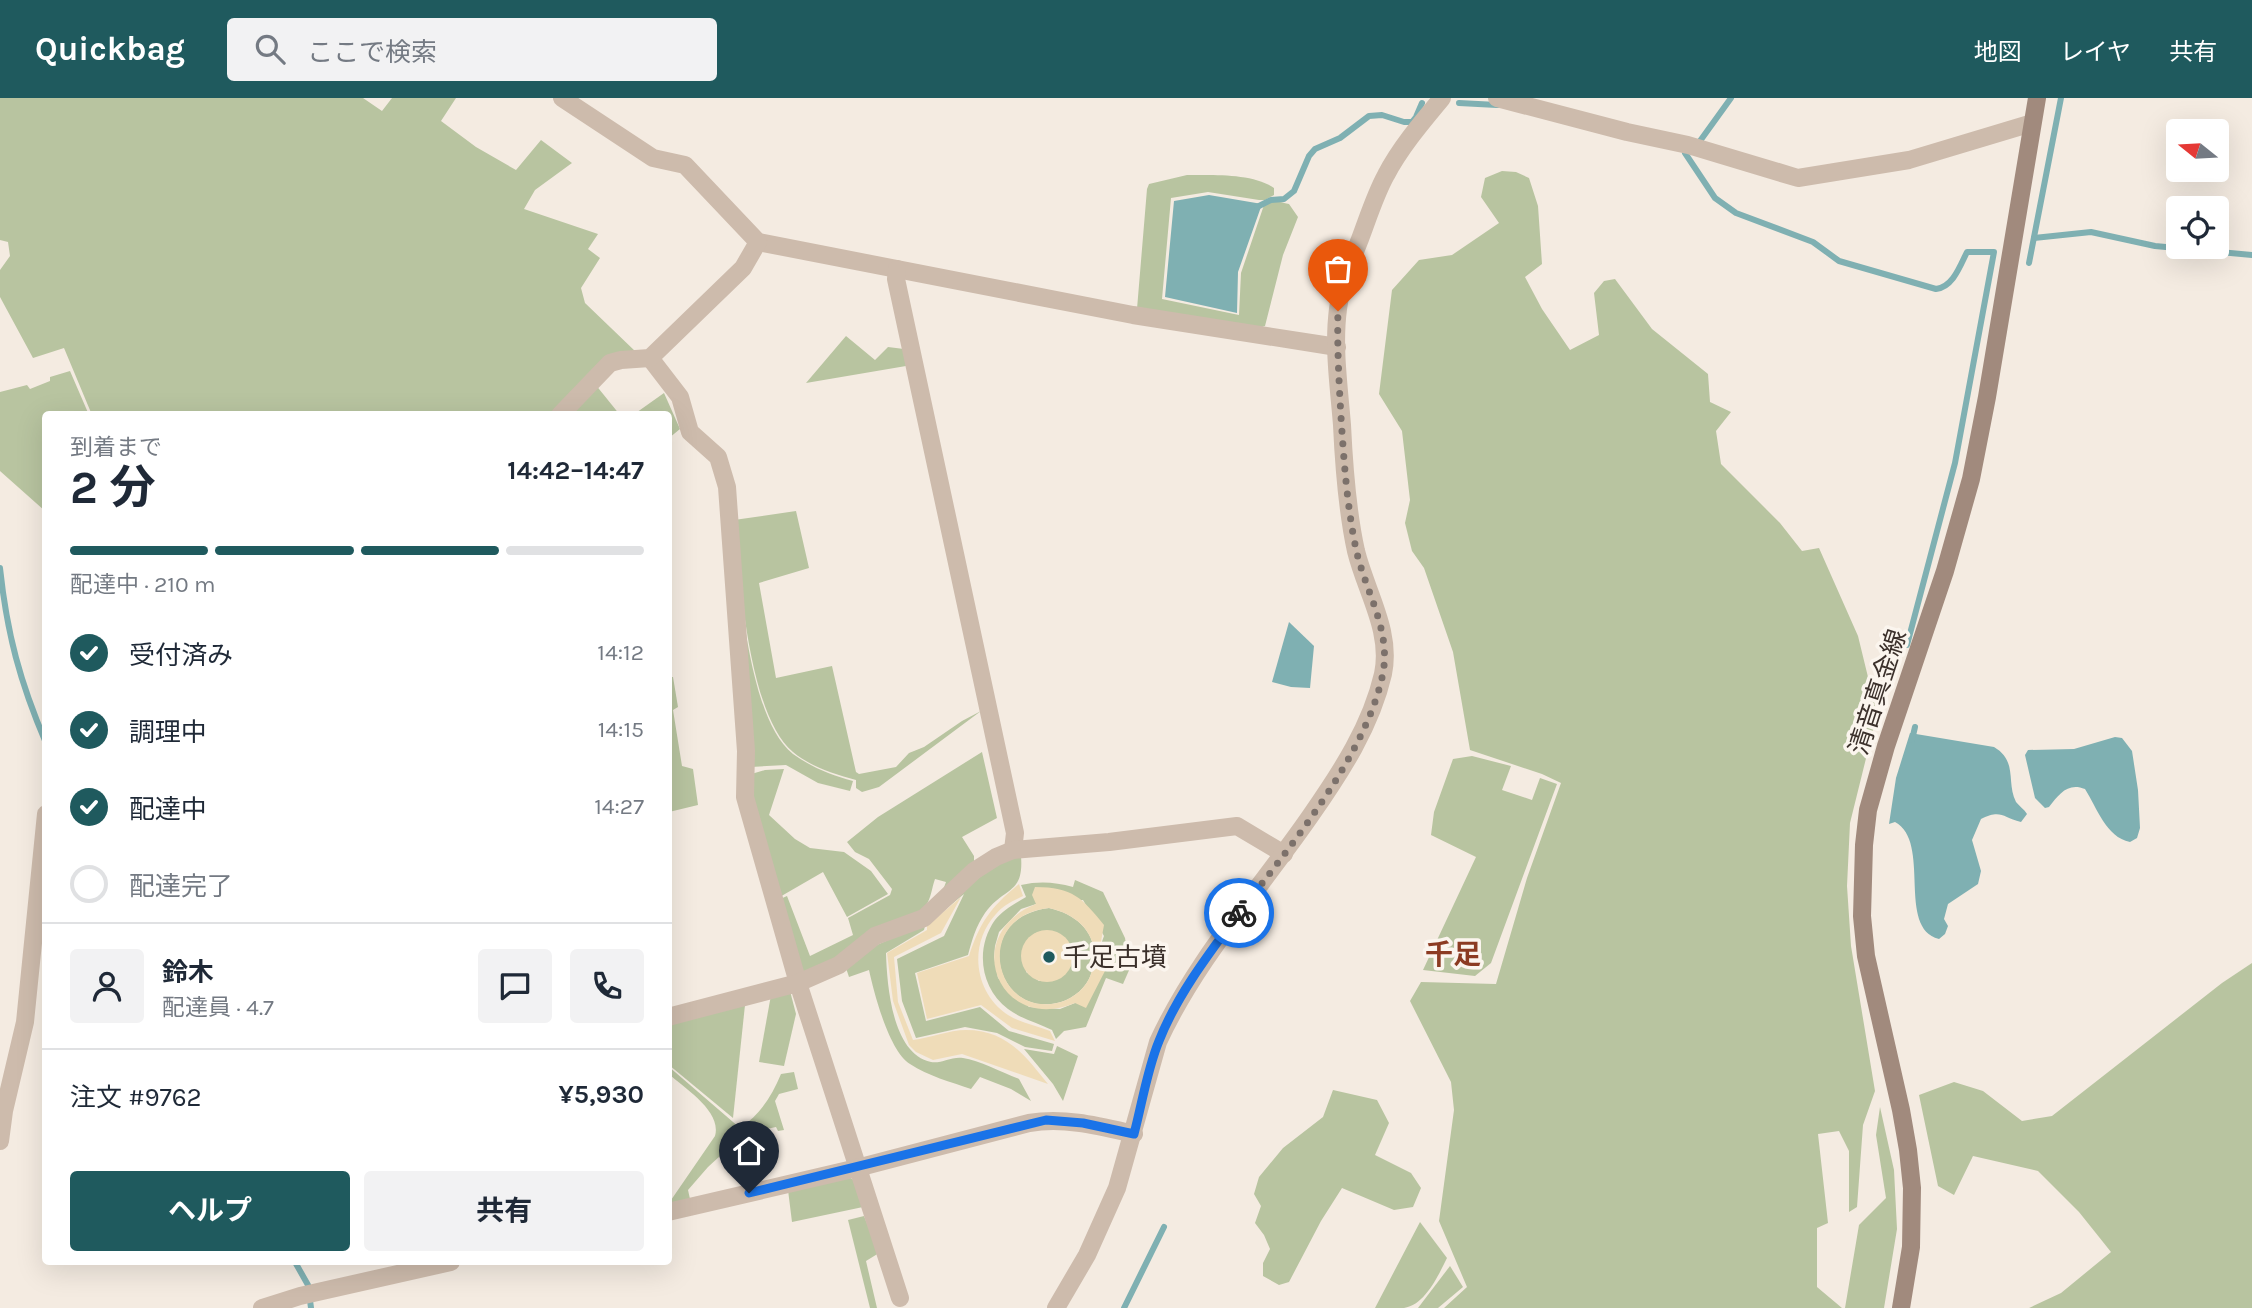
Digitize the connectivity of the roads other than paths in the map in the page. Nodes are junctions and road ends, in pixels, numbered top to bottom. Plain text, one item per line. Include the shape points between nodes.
1 (562, 98) edge
2 (1497, 98) edge
3 (2037, 98) edge
4 (1438, 99) edge
5 (2032, 123) junction
6 (758, 242) junction
7 (897, 269) junction
8 (1337, 347) junction
9 (650, 358) junction
10 (564, 411) edge
11 (1013, 850) junction
12 (42, 854) edge
13 (1284, 854) junction
14 (797, 983) junction
15 (672, 1016) edge
16 (1134, 1134) junction
17 (0, 1141) edge
18 (857, 1168) junction
19 (672, 1211) edge
20 (438, 1265) edge
21 (900, 1298) dead end
22 (262, 1308) edge
23 (1056, 1308) edge
24 (1901, 1308) edge

1 - 6 street via 653,158 685,165
2 - 5 street via 1688,145 1798,178 1909,160
3 - 5 main road, 清音真金線
4 - 8 street via 1380,187 1342,288
5 - 24 main road, 清音真金線 via 1971,479 1885,746 1864,845 1866,956 1901,1110 1912,1188 1911,1247
6 - 7 street
6 - 9 street via 743,268
7 - 8 street via 1133,315
7 - 11 street via 1015,833
8 - 13 street via 1346,484 1358,557 1382,630 1383,673 1352,754
9 - 10 street via 610,363
9 - 14 street via 680,397 690,432 718,457 727,487 746,751 745,797
11 - 13 street via 1237,826
11 - 14 street via 974,871 924,918 875,936 839,965
12 - 17 street via 25,1022
13 - 16 street via 1217,943 1167,1024
14 - 15 street
14 - 18 street
16 - 18 street via 1046,1120
16 - 23 street via 1117,1188
18 - 19 street
18 - 21 street
20 - 22 street

